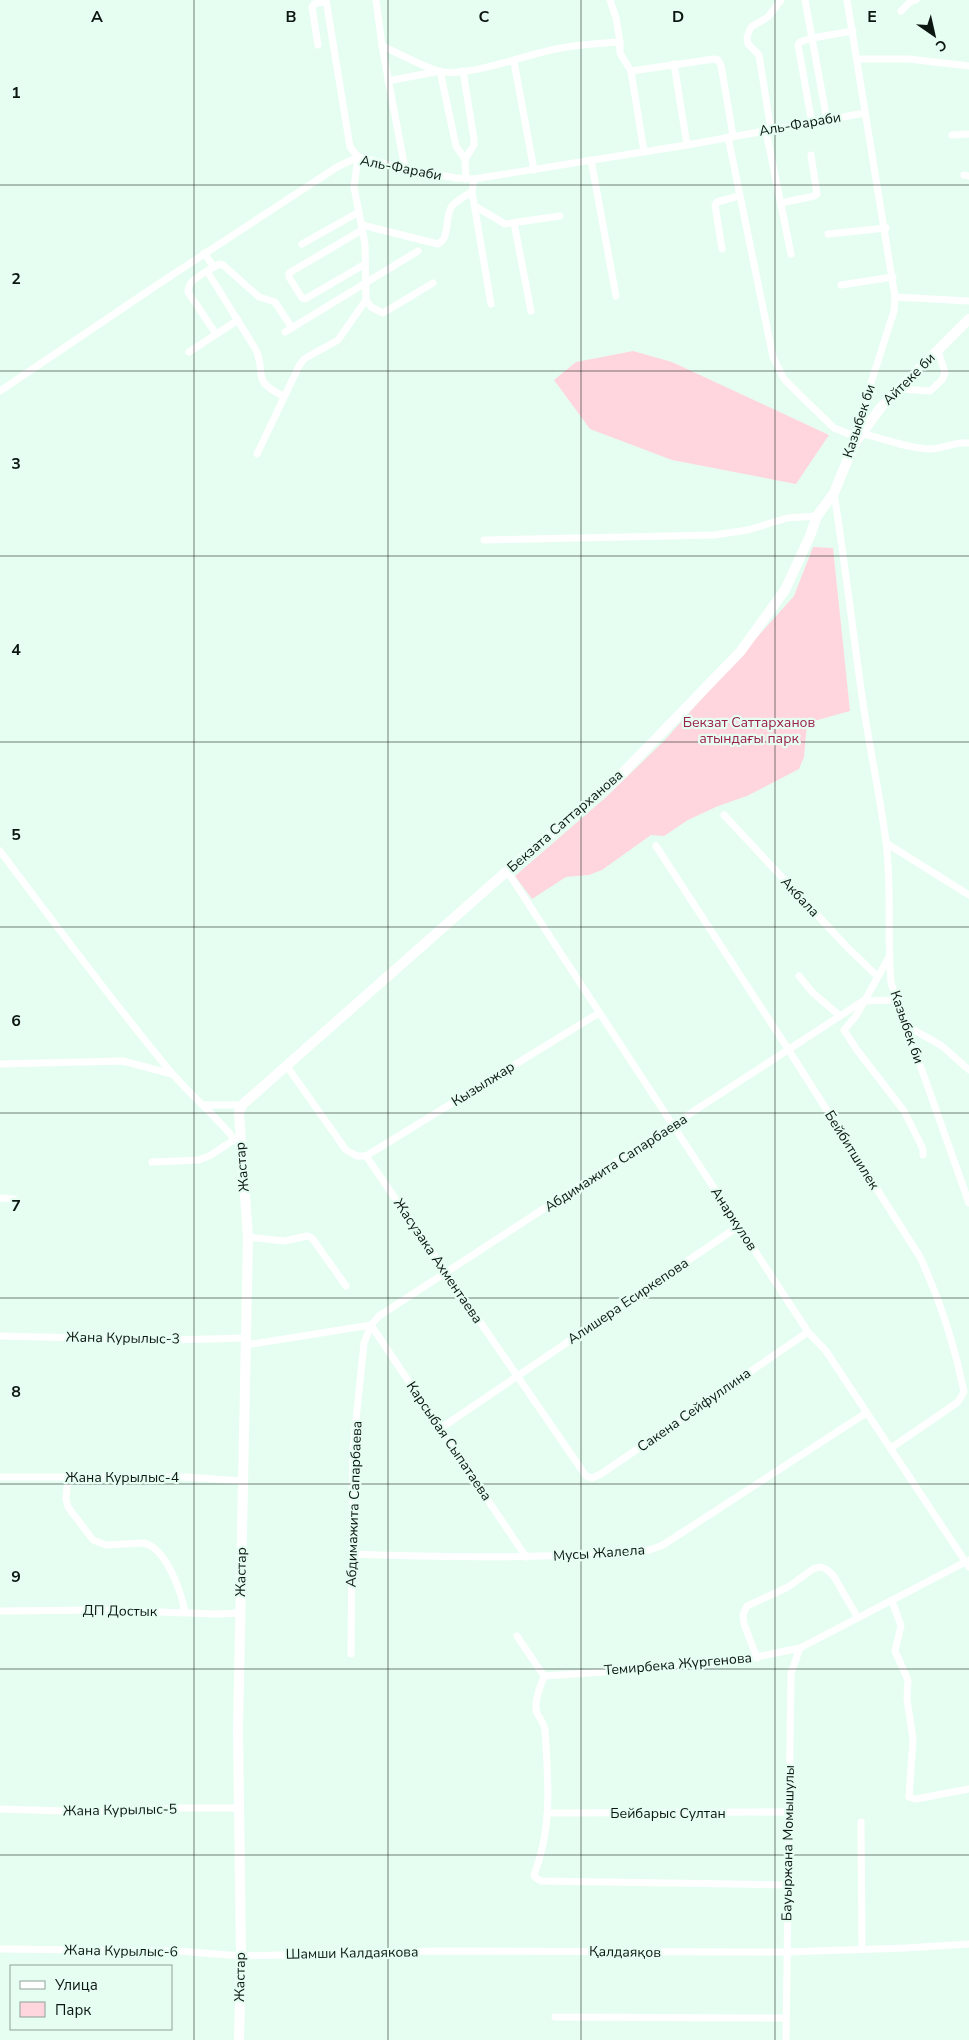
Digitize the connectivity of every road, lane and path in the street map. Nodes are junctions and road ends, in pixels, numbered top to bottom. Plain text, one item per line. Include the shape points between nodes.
1 (326, 0) edge
2 (376, 0) edge
3 (610, 0) edge
4 (781, 0) edge
5 (804, 0) edge
6 (848, 0) edge
7 (916, 0) edge
8 (902, 12) dead end
9 (852, 31) junction
10 (812, 38) junction
11 (620, 42) junction
12 (318, 44) dead end
13 (382, 46) junction
14 (857, 59) junction
15 (514, 62) junction
16 (674, 64) junction
17 (969, 66) edge
18 (631, 70) junction
19 (440, 71) junction
20 (463, 71) junction
21 (388, 81) junction
22 (865, 113) junction
23 (827, 120) junction
24 (812, 123) junction
25 (768, 130) junction
26 (952, 134) dead end
27 (969, 134) edge
28 (730, 136) junction
29 (687, 145) junction
30 (644, 152) junction
31 (811, 155) dead end
32 (358, 157) junction
33 (465, 159) junction
34 (591, 160) junction
35 (405, 169) junction
36 (534, 170) junction
37 (470, 179) junction
38 (472, 192) junction
39 (739, 196) junction
40 (781, 204) junction
41 (475, 206) junction
42 (359, 212) junction
43 (560, 216) dead end
44 (514, 223) junction
45 (362, 228) junction
46 (886, 228) junction
47 (828, 234) dead end
48 (302, 244) dead end
49 (722, 249) dead end
50 (418, 251) dead end
51 (204, 253) junction
52 (791, 254) dead end
53 (365, 264) junction
54 (214, 267) junction
55 (206, 271) junction
56 (893, 277) junction
57 (433, 283) dead end
58 (365, 284) junction
59 (840, 285) dead end
60 (616, 296) dead end
61 (896, 297) junction
62 (366, 300) junction
63 (969, 301) edge
64 (491, 304) dead end
65 (531, 311) dead end
66 (969, 318) edge
67 (238, 320) junction
68 (292, 328) junction
69 (285, 332) dead end
70 (216, 334) junction
71 (938, 351) junction
72 (189, 352) dead end
73 (900, 389) junction
74 (0, 391) edge
75 (283, 396) junction
76 (856, 438) junction
77 (969, 443) edge
78 (257, 454) dead end
79 (834, 493) junction
80 (817, 516) junction
81 (484, 540) dead end
82 (724, 815) dead end
83 (886, 843) junction
84 (656, 846) dead end
85 (0, 851) edge
86 (507, 871) junction
87 (969, 895) edge
88 (889, 957) junction
89 (799, 976) dead end
90 (877, 976) junction
91 (896, 1000) junction
92 (863, 1001) junction
93 (599, 1012) junction
94 (840, 1016) junction
95 (907, 1026) junction
96 (788, 1049) junction
97 (0, 1064) edge
98 (286, 1065) junction
99 (969, 1070) edge
100 (172, 1074) junction
101 (204, 1105) junction
102 (242, 1105) junction
103 (672, 1126) junction
104 (238, 1143) junction
105 (923, 1154) dead end
106 (366, 1156) junction
107 (152, 1162) dead end
108 (0, 1198) edge
109 (14, 1199) dead end
110 (969, 1203) edge
111 (739, 1226) junction
112 (248, 1238) junction
113 (447, 1273) junction
114 (346, 1286) dead end
115 (371, 1325) junction
116 (808, 1332) junction
117 (0, 1336) edge
118 (246, 1342) junction
119 (516, 1376) junction
120 (866, 1413) junction
121 (442, 1428) junction
122 (891, 1448) junction
123 (581, 1470) joint
124 (0, 1476) edge
125 (68, 1476) junction
126 (243, 1481) junction
127 (352, 1554) junction
128 (526, 1557) junction
129 (968, 1563) edge
130 (892, 1600) junction
131 (0, 1612) edge
132 (185, 1612) junction
133 (240, 1613) junction
134 (858, 1618) junction
135 (517, 1636) dead end
136 (800, 1648) junction
137 (351, 1654) dead end
138 (757, 1658) junction
139 (544, 1676) junction
140 (969, 1788) edge
141 (239, 1808) junction
142 (0, 1810) edge
143 (788, 1812) junction
144 (548, 1813) junction
145 (861, 1822) dead end
146 (788, 1885) junction
147 (969, 1944) edge
148 (0, 1949) edge
149 (862, 1949) junction
150 (463, 1951) joint
151 (786, 1952) junction
152 (241, 1956) junction
153 (555, 2017) dead end
154 (786, 2018) junction
155 (238, 2040) edge
156 (786, 2040) edge

1 - 12 street via 312,7
1 - 32 street via 350,147
2 - 13 street
3 - 11 street
4 - 25 street via 768,17 751,27 748,37 748,44 759,55
5 - 10 street
6 - 9 street, Казыбек би
7 - 8 street
9 - 10 street
9 - 14 street, Казыбек би
10 - 23 street
10 - 24 street via 798,45
11 - 15 street via 544,52
11 - 18 street via 620,53
13 - 19 street
13 - 21 street
14 - 17 street via 909,59
14 - 22 street, Казыбек би
15 - 20 street
15 - 36 street
16 - 18 street
16 - 28 street via 718,60
16 - 29 street
18 - 30 street
19 - 20 street
19 - 21 street
19 - 33 street via 456,146
20 - 33 street via 474,139
21 - 35 street
22 - 23 street, Аль-Фараби
22 - 46 street, Казыбек би
23 - 24 street, Аль-Фараби
24 - 25 street, Аль-Фараби
25 - 28 street, Аль-Фараби
25 - 40 street
26 - 27 street
28 - 29 street, Аль-Фараби
28 - 39 street
29 - 30 street, Аль-Фараби
30 - 34 street, Аль-Фараби
31 - 40 street via 817,194
32 - 35 street, Аль-Фараби
32 - 42 street via 354,187
32 - 51 street, Аль-Фараби via 337,167
33 - 37 street
34 - 36 street, Аль-Фараби
34 - 60 street
35 - 37 street, Аль-Фараби
36 - 37 street, Аль-Фараби
37 - 38 street
38 - 41 street
38 - 45 street via 453,204 444,239 438,244
39 - 49 street via 715,205
39 - 76 street via 773,357 784,379 803,398 834,428
40 - 52 street
41 - 44 street via 501,223
41 - 64 street
42 - 45 street
42 - 48 street
43 - 44 street
44 - 65 street
45 - 53 street
45 - 53 street via 289,273 289,277 305,299
46 - 47 street
46 - 56 street, Казыбек би
50 - 58 street
51 - 54 street
51 - 74 street, Аль-Фараби
53 - 58 street
54 - 55 street
54 - 68 street via 223,265 259,297 275,302
55 - 67 street
55 - 70 street via 192,281 188,292
56 - 59 street
56 - 61 street, Казыбек би
57 - 62 street via 383,313 371,308
58 - 62 street
58 - 68 street
61 - 63 street
61 - 76 street, Казыбек би
62 - 75 street via 338,340 304,359
66 - 71 street, Айтеке би
67 - 70 street
67 - 75 street via 259,356 261,379 269,389
68 - 69 street
70 - 72 street
71 - 73 street, Айтеке би
71 - 73 street via 945,373 942,380 930,391
73 - 76 street, Айтеке би
75 - 78 street
76 - 77 street via 915,448
76 - 79 street, Казыбек би
79 - 80 street, Бекзата Саттарханова
79 - 83 street, Казыбек би
80 - 81 street via 787,518 748,530 714,535
80 - 86 street, Бекзата Саттарханова via 786,590 740,652 616,779
82 - 90 street, Акбала
83 - 87 street
83 - 88 street, Казыбек би via 890,894
84 - 96 street, Бейбитшилек
85 - 100 street
86 - 93 street, Анаркулов
86 - 98 street, Бекзата Саттарханова
88 - 90 street
88 - 91 street, Казыбек би
89 - 94 street via 812,993
90 - 92 street
91 - 92 street
91 - 95 street, Казыбек би
92 - 94 street, Абдимажита Сапарбаева
92 - 105 street via 845,1033 904,1111
93 - 103 street, Анаркулов
93 - 106 street, Кызылжар
94 - 96 street, Абдимажита Сапарбаева
95 - 99 street via 942,1046
95 - 110 street, Казыбек би
96 - 103 street, Абдимажита Сапарбаева
96 - 122 street, Бейбитшилек via 920,1257 934,1286 962,1381 964,1392 958,1402
97 - 100 street via 123,1061
98 - 102 street, Бекзата Саттарханова
98 - 106 street via 346,1150 357,1156
100 - 101 street
101 - 102 street
101 - 104 street
102 - 104 street, Жастар
103 - 111 street, Анаркулов
103 - 113 street, Абдимажита Сапарбаева
104 - 107 street via 199,1160
104 - 112 street, Жастар
106 - 113 street, Жасузака Ахментаева
108 - 109 street
111 - 116 street, Анаркулов
111 - 119 street, Алишера Есиркепова
112 - 114 street via 284,1241 307,1236 312,1238
112 - 118 street, Жастар
113 - 115 street, Абдимажита Сапарбаева via 379,1316
113 - 119 street, Жасузака Ахментаева
115 - 118 street
115 - 121 street, Карсыбая Сыпатаева
115 - 127 street, Абдимажита Сапарбаева via 364,1343 353,1449
116 - 120 street, Анаркулов via 826,1351
116 - 123 street, Сакена Сейфуллина via 601,1474 592,1478
117 - 118 street, Жана Курылыс-3
118 - 126 street, Жастар
119 - 121 street, Алишера Есиркепова
119 - 123 street, Жасузака Ахментаева
120 - 122 street, Анаркулов
120 - 128 street, Мусы Жалела via 654,1549 634,1553
121 - 128 street, Карсыбая Сыпатаева
122 - 129 street, Анаркулов
124 - 125 street, Жана Курылыс-4
125 - 126 street, Жана Курылыс-4
125 - 132 street via 68,1507 93,1540 106,1545 150,1545 174,1576
126 - 133 street, Жастар
127 - 128 street, Мусы Жалела
127 - 137 street, Абдимажита Сапарбаева
129 - 130 street, Темирбека Жүргенова
130 - 134 street, Темирбека Жүргенова
130 - 140 street via 901,1626 895,1651 908,1680 907,1699 913,1739 909,1797 916,1799
131 - 132 street, ДП Достык
132 - 133 street, ДП Достык
133 - 141 street, Жастар
134 - 136 street, Темирбека Жүргенова
134 - 138 street via 833,1575 820,1567 813,1569 788,1586 747,1606 743,1614 744,1624
135 - 139 street
136 - 138 street, Темирбека Жүргенова
136 - 143 street, Бауыржана Момышулы via 791,1673
138 - 139 street, Темирбека Жүргенова via 694,1666
139 - 144 street via 536,1706 544,1725
141 - 142 street, Жана Курылыс-5 via 95,1812
141 - 152 street, Жастар
143 - 144 street, Бейбарыс Султан
143 - 146 street, Бауыржана Момышулы
144 - 146 street via 534,1875 541,1881
145 - 149 street
146 - 151 street, Бауыржана Момышулы
147 - 149 street, Қалдаяқов
148 - 152 street, Жана Курылыс-6 via 178,1951
149 - 151 street, Қалдаяқов
150 - 151 street, Қалдаяқов
150 - 152 street, Шамши Калдаякова
151 - 154 street, Бауыржана Момышулы
152 - 155 street, Жастар
153 - 154 street
154 - 156 street, Бауыржана Момышулы

